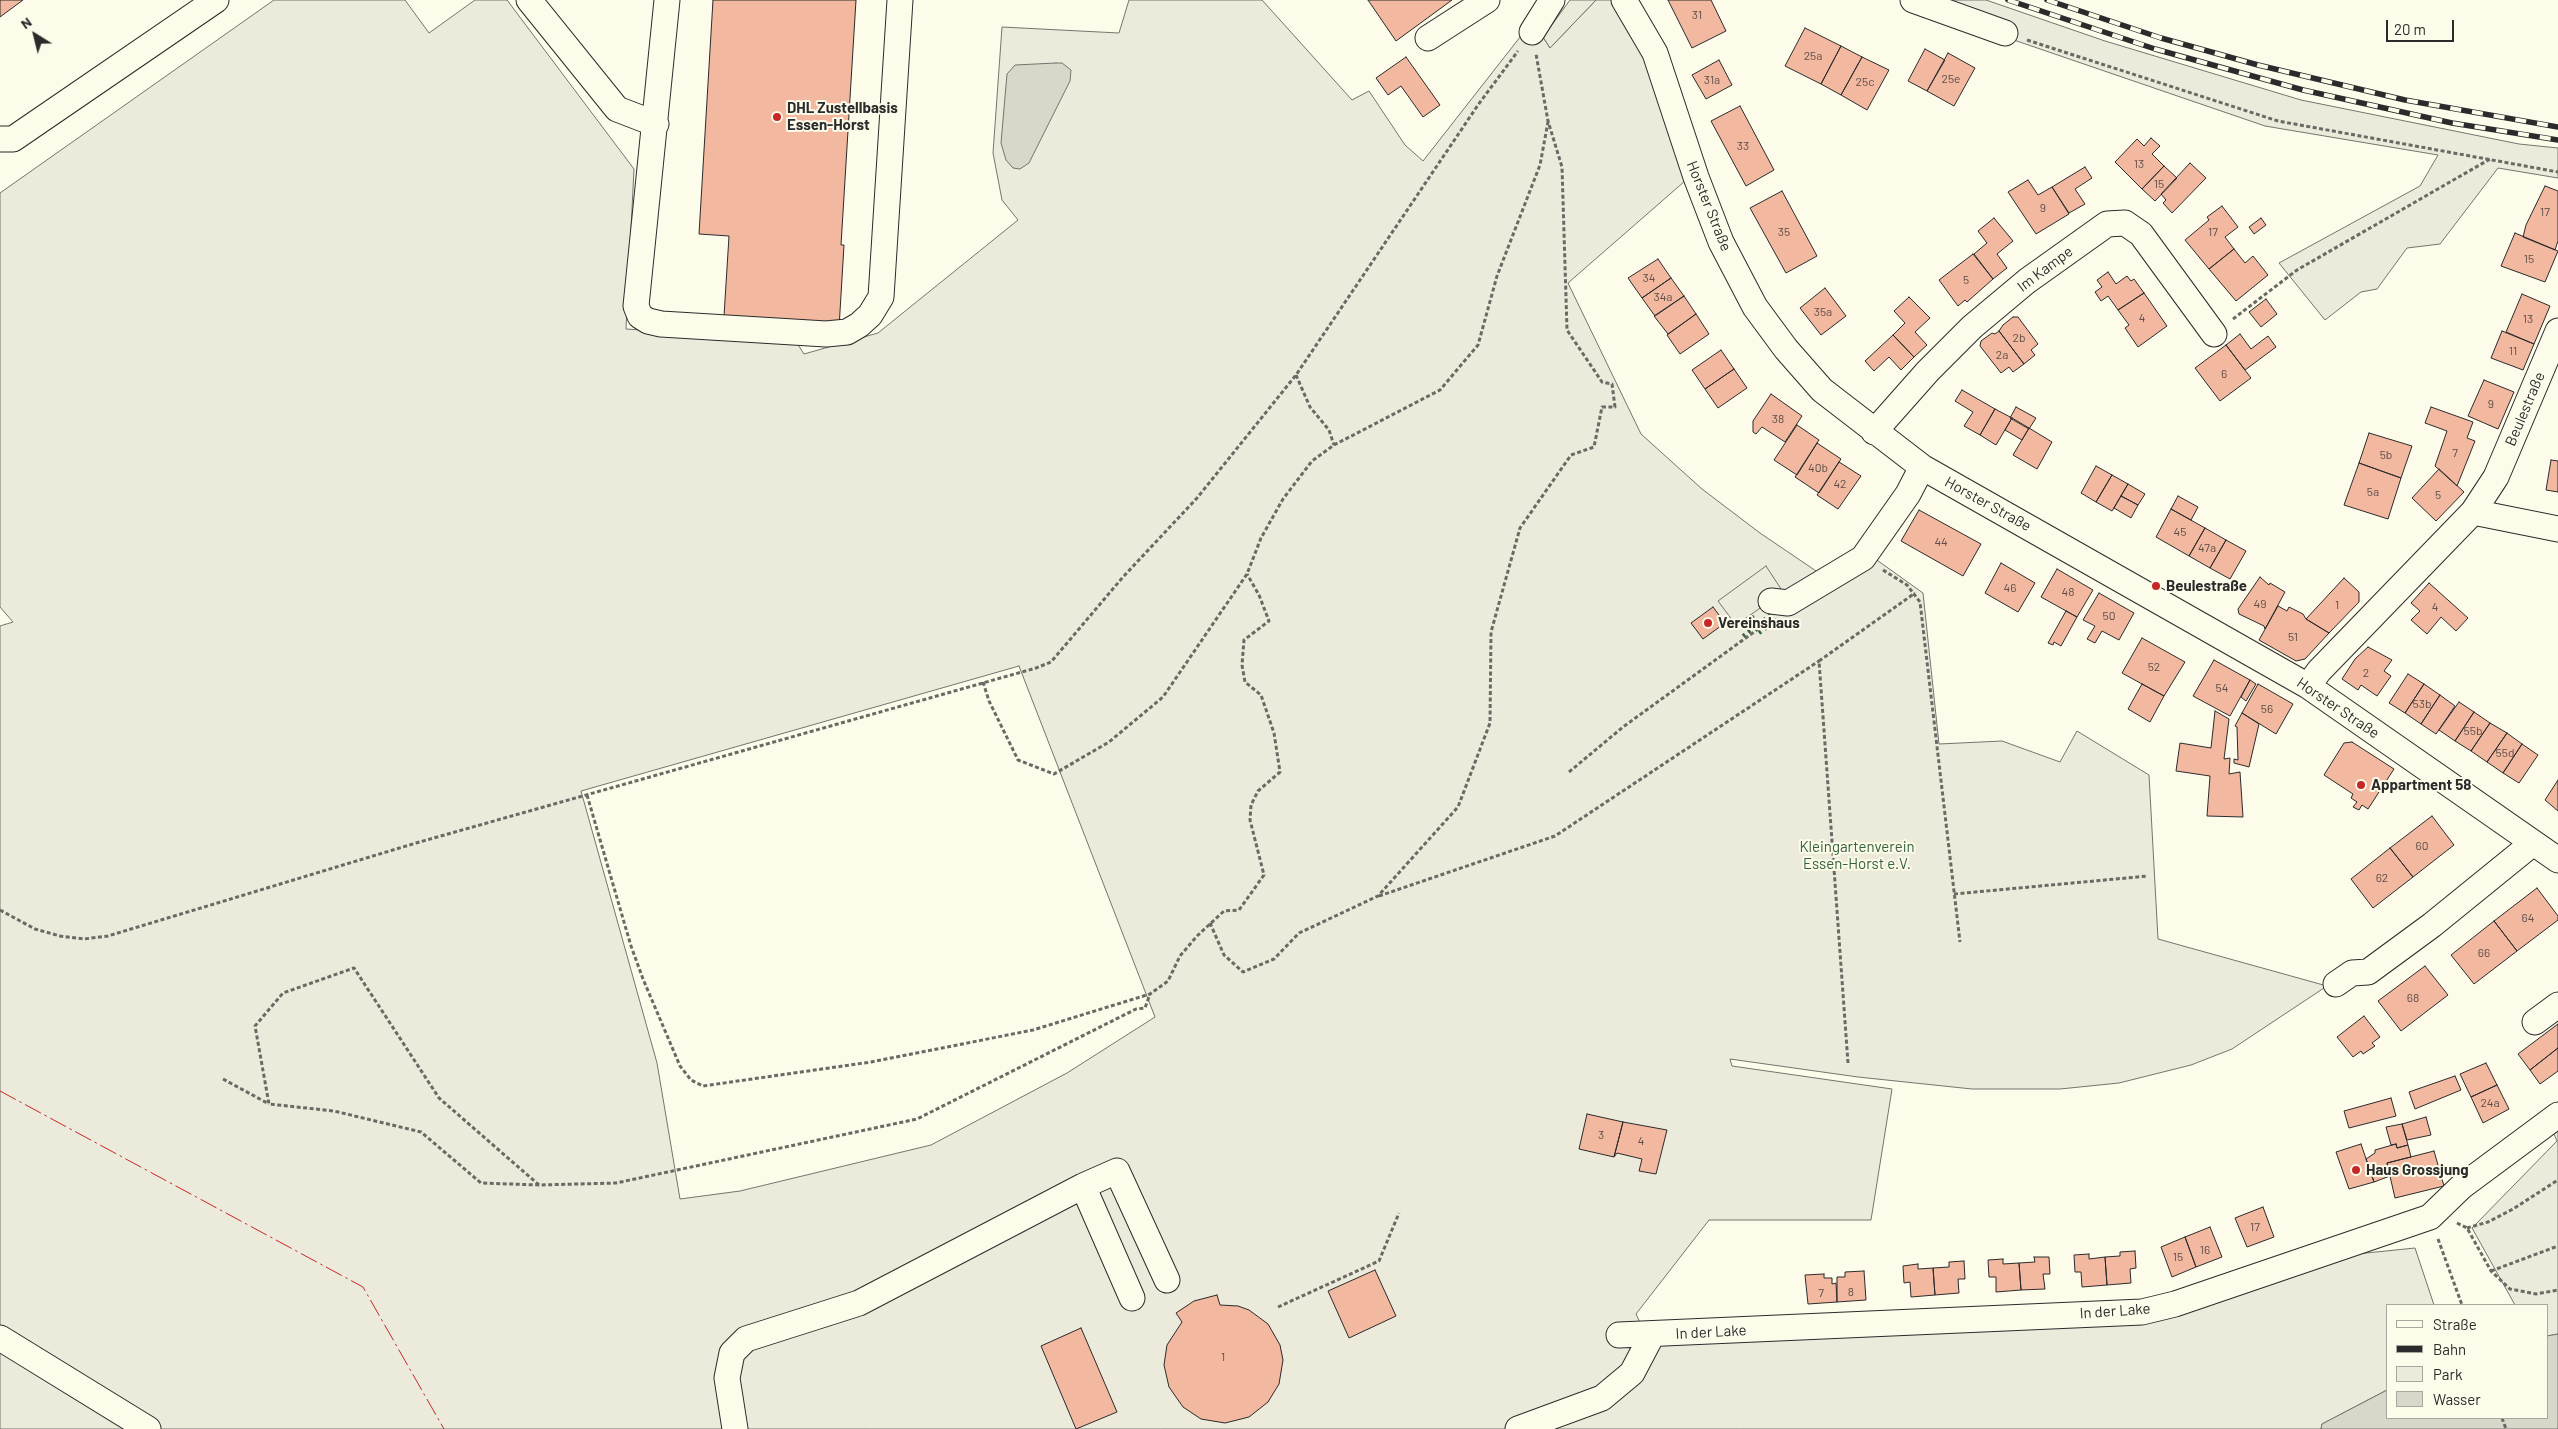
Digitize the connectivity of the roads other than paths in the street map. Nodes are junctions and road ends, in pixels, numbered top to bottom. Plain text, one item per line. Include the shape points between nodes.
1 (216, 0) edge
2 (529, 0) edge
3 (667, 0) edge
4 (900, 0) edge
5 (1486, 0) edge
6 (1552, 0) edge
7 (1624, 0) edge
8 (1913, 0) edge
9 (1532, 32) road end
10 (2005, 33) road end
11 (1428, 38) dead end
12 (656, 124) junction
13 (0, 138) edge
14 (2558, 331) edge
15 (2214, 334) road end
16 (1874, 432) junction
17 (1922, 467) junction
18 (2473, 512) junction
19 (2558, 530) edge
20 (1779, 602) road end
21 (2308, 686) junction
22 (2534, 843) junction
23 (2558, 860) edge
24 (2336, 984) dead end
25 (2558, 1005) edge
26 (2535, 1022) dead end
27 (2558, 1115) edge
28 (1083, 1186) junction
29 (1167, 1280) dead end
30 (1132, 1298) dead end
31 (1619, 1335) dead end
32 (1652, 1335) junction
33 (0, 1338) edge
34 (148, 1429) edge
35 (735, 1429) edge
36 (1518, 1429) edge

1 - 13 street via 13,139
2 - 12 street via 617,109
3 - 12 street
4 - 12 street via 880,297 870,315 846,332 826,334 661,324 640,316 636,306
5 - 11 street
6 - 9 street
7 - 16 street, Horster Straße via 1655,53 1708,209 1755,307 1822,390
8 - 10 street
14 - 18 street, Beulestraße via 2496,477
15 - 16 street, Im Kampe via 2140,234 2125,223 2107,224 2027,281 1972,327
16 - 17 street, Horster Straße
17 - 20 street via 1908,494 1863,558
17 - 21 street, Horster Straße
18 - 19 street
18 - 21 street, Beulestraße
21 - 22 street, Horster Straße
22 - 23 street, Horster Straße
22 - 24 street via 2368,972 2352,973
25 - 26 street
27 - 32 street, In der Lake via 2461,1187 2430,1217 2175,1304 2142,1312
28 - 29 street via 1117,1171
28 - 30 street
28 - 35 street via 859,1303 746,1339 732,1353 727,1378
31 - 32 street, In der Lake
32 - 36 street via 1632,1373 1602,1398
33 - 34 street

